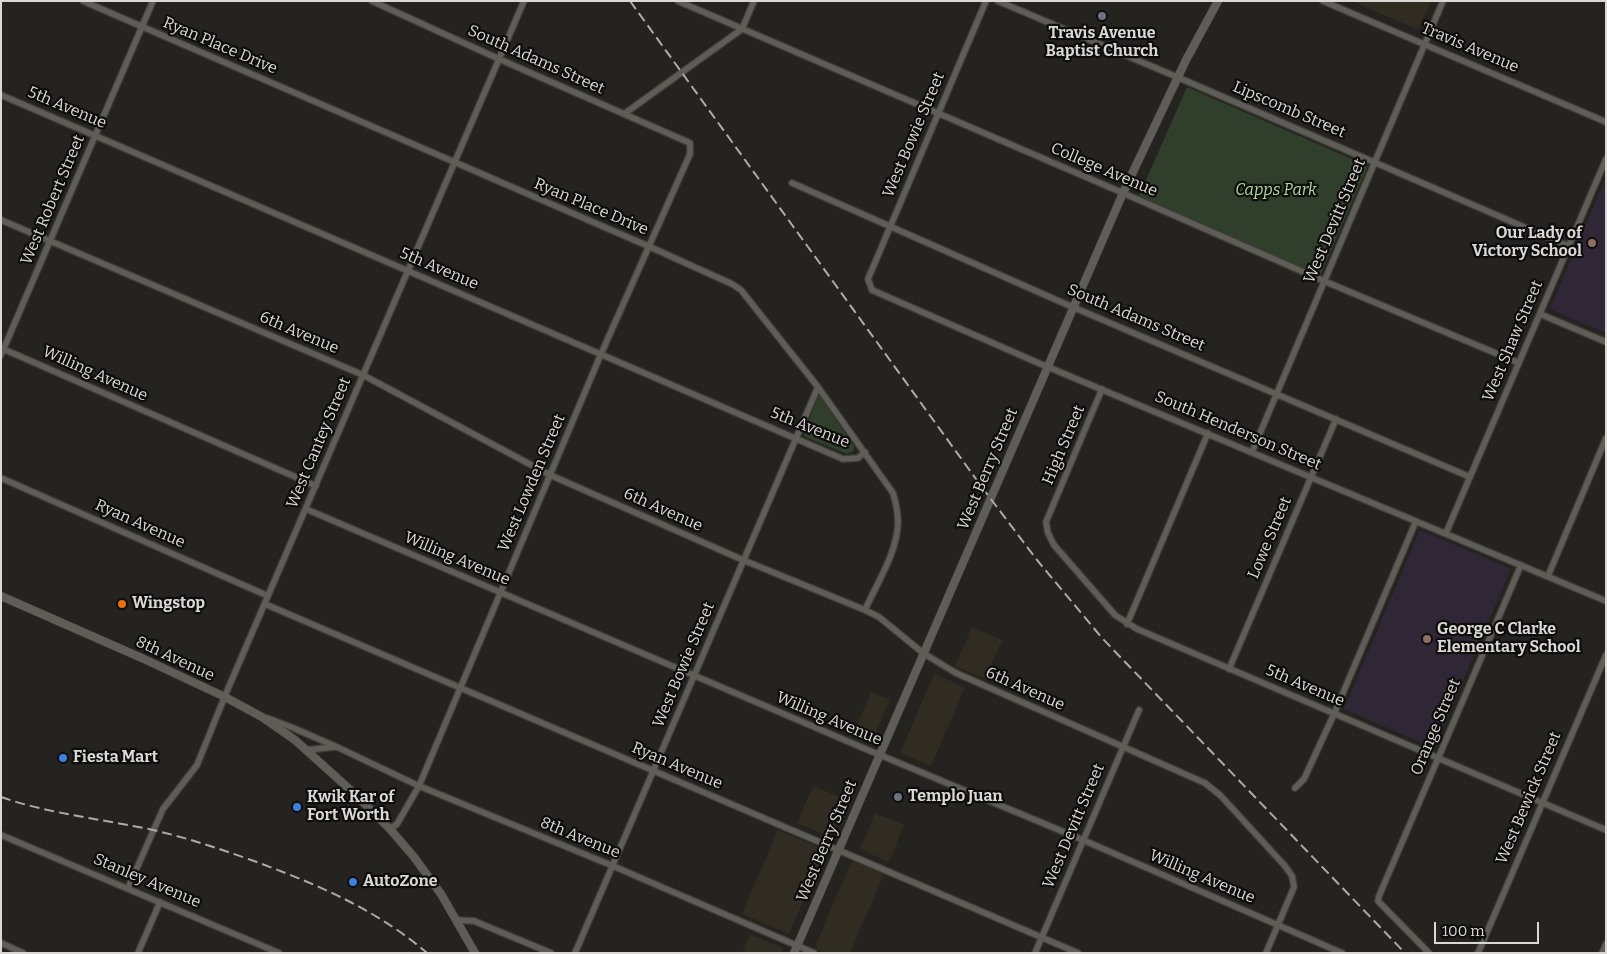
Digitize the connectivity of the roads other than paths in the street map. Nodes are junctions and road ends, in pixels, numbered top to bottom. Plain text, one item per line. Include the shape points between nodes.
1 (83, 1) edge
2 (153, 1) edge
3 (372, 1) edge
4 (524, 1) edge
5 (678, 1) edge
6 (754, 1) edge
7 (986, 1) edge
8 (998, 1) edge
9 (1218, 1) edge
10 (1323, 1) edge
11 (1443, 1) edge
12 (142, 28) junction
13 (742, 30) junction
14 (1425, 44) junction
15 (499, 59) junction
16 (1177, 77) junction
17 (1, 95) edge
18 (938, 113) junction
19 (624, 114) junction
20 (1606, 122) edge
21 (95, 136) junction
22 (690, 142) joint
23 (1606, 159) edge
24 (1375, 162) junction
25 (454, 163) junction
26 (792, 183) dead end
27 (1123, 193) junction
28 (1, 220) edge
29 (890, 227) junction
30 (50, 241) junction
31 (648, 246) junction
32 (1568, 246) junction
33 (408, 271) junction
34 (868, 279) joint
35 (1324, 281) junction
36 (1073, 307) junction
37 (1540, 314) junction
38 (1606, 342) edge
39 (2, 351) edge
40 (601, 354) junction
41 (1519, 363) junction
42 (1047, 366) junction
43 (363, 375) junction
44 (818, 387) junction
45 (1102, 389) junction
46 (1277, 393) junction
47 (1336, 419) junction
48 (1208, 433) junction
49 (795, 438) junction
50 (1606, 438) edge
51 (865, 452) junction
52 (1252, 452) junction
53 (550, 475) junction
54 (1311, 477) junction
55 (1470, 477) junction
56 (1, 478) edge
57 (316, 486) junction
58 (306, 509) junction
59 (1052, 511) joint
60 (1416, 521) junction
61 (1446, 534) junction
62 (743, 560) junction
63 (1521, 565) junction
64 (1548, 576) junction
65 (500, 593) junction
66 (1, 596) edge
67 (268, 596) junction
68 (1606, 601) edge
69 (265, 604) junction
70 (865, 610) junction
71 (1127, 624) junction
72 (923, 653) junction
73 (1606, 655) edge
74 (1229, 669) junction
75 (694, 676) junction
76 (460, 688) junction
77 (225, 697) junction
78 (1139, 710) dead end
79 (1334, 714) junction
80 (262, 717) junction
81 (337, 747) junction
82 (1122, 748) junction
83 (306, 750) junction
84 (878, 755) junction
85 (1438, 758) junction
86 (654, 771) junction
87 (419, 786) junction
88 (1295, 788) dead end
89 (1542, 803) junction
90 (390, 830) junction
91 (1606, 830) edge
92 (3, 835) edge
93 (1083, 840) junction
94 (838, 850) junction
95 (613, 866) junction
96 (128, 888) junction
97 (160, 902) junction
98 (457, 920) junction
99 (1278, 924) junction
100 (1042, 937) junction
101 (1, 943) edge
102 (1606, 944) edge
103 (796, 949) edge
104 (23, 953) edge
105 (138, 953) edge
106 (279, 953) edge
107 (475, 953) edge
108 (551, 953) edge
109 (575, 953) edge
110 (814, 953) edge
111 (1035, 953) edge
112 (1078, 953) edge
113 (1266, 953) edge
114 (1342, 953) edge
115 (1429, 953) edge
116 (1478, 953) edge
117 (1602, 953) edge

1 - 12 street, Ryan Place Drive
2 - 12 street, West Robert Street
3 - 15 street, South Adams Street
4 - 15 street, West Cantey Street
5 - 13 street, College Avenue
6 - 13 street
7 - 18 street, West Bowie Street
8 - 16 street, Lipscomb Street
9 - 16 main road, West Berry Street
10 - 14 street, Travis Avenue
11 - 14 street, West Devitt Street
12 - 21 street, West Robert Street
12 - 25 street, Ryan Place Drive
13 - 18 street, College Avenue
13 - 19 street
14 - 20 street, Travis Avenue
14 - 24 street, West Devitt Street
15 - 19 street, South Adams Street
15 - 25 street, West Cantey Street
16 - 24 street, Lipscomb Street
16 - 27 main road, West Berry Street
17 - 21 street, 5th Avenue
18 - 27 street, College Avenue
18 - 29 street, West Bowie Street
19 - 22 street, South Adams Street
21 - 30 street, West Robert Street
21 - 33 street, 5th Avenue
22 - 31 street, West Lowden Street via 690,154
23 - 32 street, West Shaw Street
24 - 32 street, Lipscomb Street
24 - 35 street, West Devitt Street
25 - 31 street, Ryan Place Drive
25 - 33 street, West Cantey Street
26 - 29 street, South Adams Street
27 - 35 street, College Avenue
27 - 36 main road, West Berry Street
28 - 30 street, 6th Avenue
29 - 34 street, West Bowie Street
29 - 36 street, South Adams Street
30 - 39 street, West Robert Street
30 - 43 street, 6th Avenue
31 - 40 street, West Lowden Street
31 - 44 street, Ryan Place Drive via 741,290
32 - 37 street, West Shaw Street
33 - 40 street, 5th Avenue
33 - 43 street, West Cantey Street
34 - 42 street, South Henderson Street via 872,290
35 - 41 street, College Avenue
35 - 46 street, West Devitt Street
36 - 42 main road, West Berry Street
36 - 46 street, South Adams Street
37 - 38 street
37 - 41 street, West Shaw Street
39 - 57 street, Willing Avenue
40 - 49 street, 5th Avenue
40 - 53 street, West Lowden Street
41 - 55 street, West Shaw Street
42 - 45 street, South Henderson Street
42 - 72 main road, West Berry Street
43 - 53 street, 6th Avenue
43 - 57 street, West Cantey Street
44 - 49 street, West Bowie Street
44 - 51 street, Ryan Place Drive
45 - 48 street, South Henderson Street
45 - 59 street, High Street
46 - 47 street, South Adams Street
46 - 52 street, West Devitt Street
47 - 54 street, Lowe Street
47 - 55 street, South Adams Street
48 - 52 street, South Henderson Street
48 - 71 street
49 - 51 street, 5th Avenue via 843,458 858,458
49 - 62 street, West Bowie Street
50 - 64 street
51 - 70 street, Ryan Place Drive via 893,493 898,525 890,558
52 - 54 street, South Henderson Street
53 - 62 street, 6th Avenue
53 - 65 street, West Lowden Street
54 - 60 street, South Henderson Street
54 - 74 street, Lowe Street
55 - 61 street, West Shaw Street
56 - 67 street, Ryan Avenue
57 - 58 street, West Cantey Street
58 - 65 street, Willing Avenue
58 - 67 street, West Cantey Street
59 - 71 street, 5th Avenue via 1046,522 1054,546 1115,615
60 - 61 street, South Henderson Street
60 - 79 street
61 - 63 street, South Henderson Street
62 - 70 street, 6th Avenue
62 - 75 street, West Bowie Street
63 - 64 street, South Henderson Street
63 - 85 street, Orange Street
64 - 68 street, South Henderson Street
65 - 75 street, Willing Avenue
65 - 76 street, West Lowden Street
66 - 77 main road, 8th Avenue
67 - 69 street, West Cantey Street
69 - 76 street, Ryan Avenue
69 - 77 street, West Cantey Street
70 - 72 street, 6th Avenue via 879,617
71 - 74 street, 5th Avenue
72 - 82 street, 6th Avenue via 956,673
72 - 84 main road, West Berry Street
73 - 89 street, West Bewick Street
74 - 79 street, 5th Avenue
75 - 84 street, Willing Avenue
75 - 86 street, West Bowie Street
76 - 86 street, Ryan Avenue
76 - 87 street, West Lowden Street
77 - 80 main road, 8th Avenue
77 - 96 street, West Cantey Street via 197,765 163,809
78 - 82 street, West Devitt Street
79 - 85 street, 5th Avenue
79 - 88 street via 1304,779
80 - 81 street, 8th Avenue
80 - 83 main road
81 - 83 street
81 - 87 street, 8th Avenue
82 - 93 street, West Devitt Street
82 - 99 street, 6th Avenue via 1205,783 1285,866 1294,887
83 - 90 main road
84 - 93 street, Willing Avenue
84 - 94 main road, West Berry Street
85 - 89 street, 5th Avenue
85 - 115 street, Orange Street via 1378,901
86 - 94 street, Ryan Avenue
86 - 95 street, West Bowie Street
87 - 90 street, West Lowden Street via 397,824
87 - 95 street, 8th Avenue
89 - 91 street, 5th Avenue
89 - 116 street, West Bewick Street
90 - 98 main road via 434,884
92 - 96 street, Stanley Avenue
93 - 99 street, Willing Avenue
93 - 100 street, West Devitt Street
94 - 100 street, Ryan Avenue
94 - 103 main road, West Berry Street
95 - 103 street, 8th Avenue
95 - 109 street, West Bowie Street
96 - 97 street, Stanley Avenue
97 - 105 street
97 - 106 street, Stanley Avenue
98 - 107 main road
98 - 108 street via 474,921
99 - 113 street
99 - 114 street, Willing Avenue
100 - 111 street, West Devitt Street
100 - 112 street, Ryan Avenue
101 - 104 street
102 - 117 street
103 - 110 street, 8th Avenue

